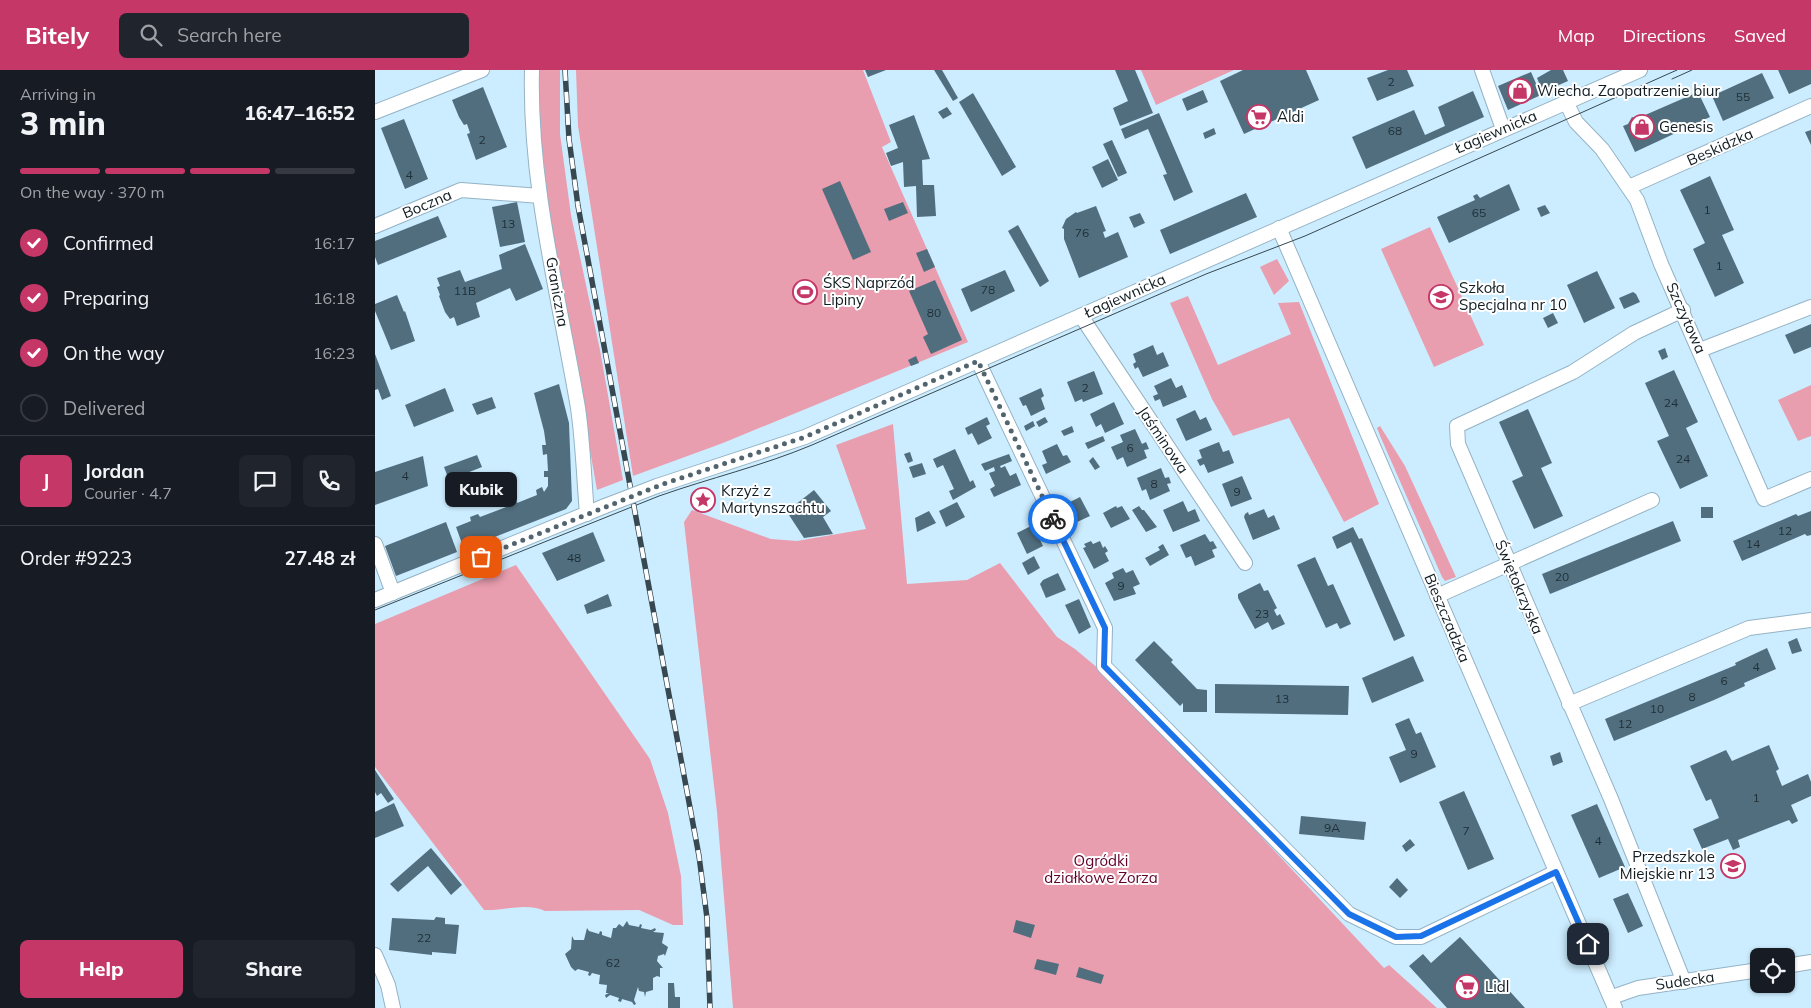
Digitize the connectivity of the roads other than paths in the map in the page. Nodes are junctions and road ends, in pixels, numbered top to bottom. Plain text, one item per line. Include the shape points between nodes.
1 (482, 70) edge
2 (533, 70) edge
3 (1482, 70) edge
4 (1640, 70) edge
5 (1566, 102) junction
6 (1811, 106) edge
7 (375, 112) edge
8 (1503, 129) junction
9 (1629, 187) junction
10 (540, 196) junction
11 (375, 226) edge
12 (1279, 228) junction
13 (1811, 307) edge
14 (1683, 310) junction
15 (1081, 316) junction
16 (1700, 350) junction
17 (978, 361) junction
18 (1811, 479) edge
19 (1652, 500) dead end
20 (587, 514) junction
21 (375, 544) edge
22 (1245, 563) dead end
23 (1510, 564) junction
24 (393, 593) junction
25 (1437, 596) junction
26 (375, 600) edge
27 (1811, 620) edge
28 (1569, 704) junction
29 (1556, 872) junction
30 (375, 955) edge
31 (1811, 962) edge
32 (1795, 965) edge
33 (1750, 971) edge
34 (1684, 982) junction
35 (1614, 1002) edge
36 (393, 1008) edge

1 - 7 street
2 - 10 street, Graniczna via 531,113
3 - 8 street
4 - 5 street, Łagiewnicka
5 - 8 street, Łagiewnicka
5 - 9 street, Szczytowa via 1576,122 1602,149
6 - 9 street, Beskidzka
8 - 12 street, Łagiewnicka
9 - 14 street, Szczytowa
10 - 11 street, Boczna via 461,190
10 - 20 street, Graniczna via 578,410
12 - 15 street, Łagiewnicka
12 - 25 street, Bieszczadzka
13 - 16 street
14 - 16 street, Szczytowa
14 - 23 street, Świętokrzyska via 1634,333 1573,372 1457,426 1458,444
15 - 17 street, Łagiewnicka
15 - 22 street, Jaśminowa
16 - 18 street, Szczytowa via 1763,499
17 - 20 street, Łagiewnicka, bridge via 805,437 657,486
17 - 29 street via 1105,628 1104,666 1349,914 1396,937 1421,936
19 - 23 street
20 - 24 street, Łagiewnicka
21 - 24 street
23 - 25 street
23 - 28 street, Świętokrzyska
24 - 26 street, Łagiewnicka
25 - 29 street, Bieszczadzka
27 - 28 street via 1749,628
28 - 34 street, Świętokrzyska
29 - 35 street, Bieszczadzka
30 - 36 street via 388,985
31 - 32 street
33 - 34 street, Sudecka
34 - 35 street, Sudecka via 1638,988

